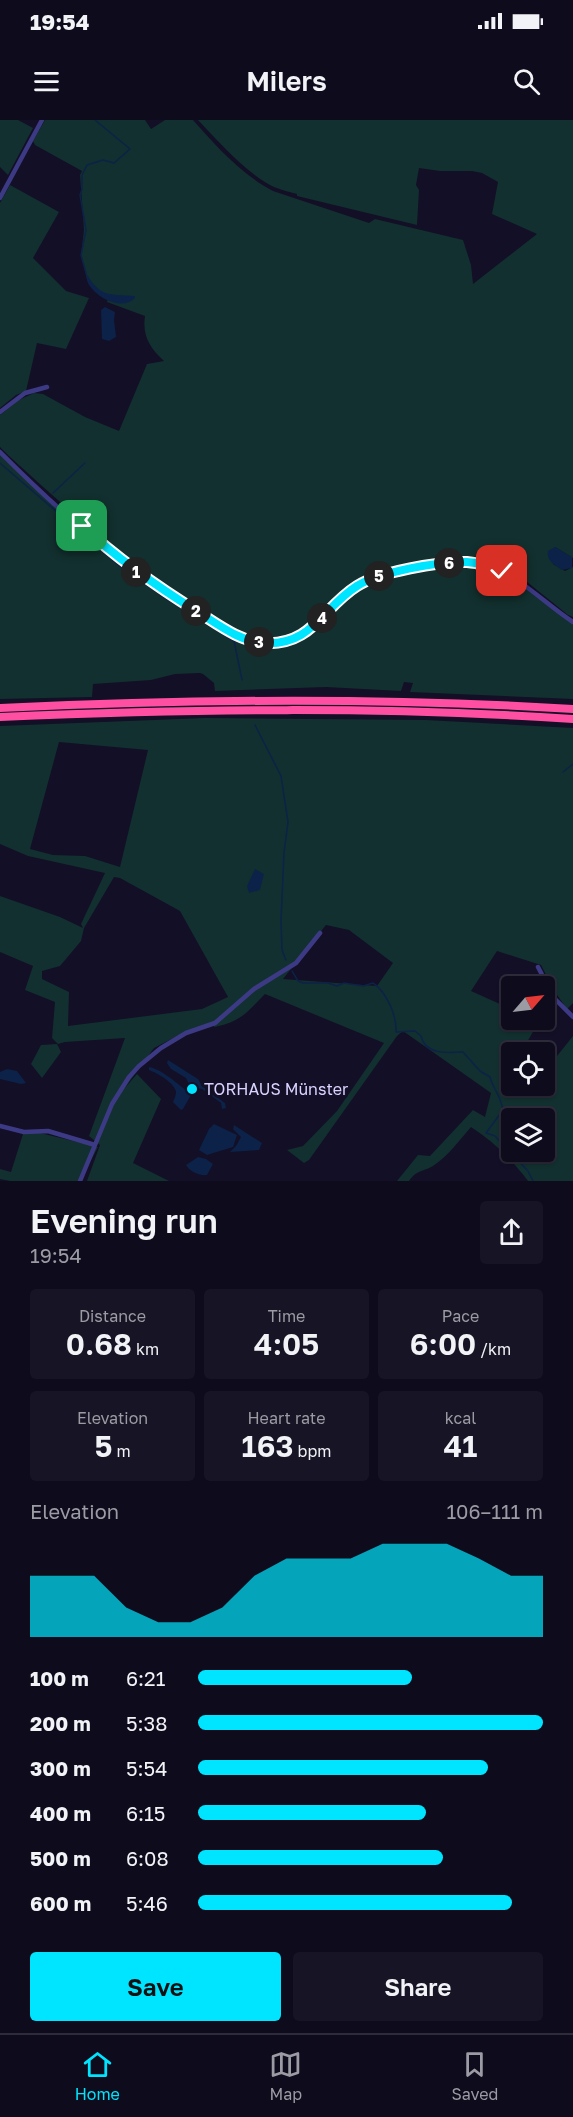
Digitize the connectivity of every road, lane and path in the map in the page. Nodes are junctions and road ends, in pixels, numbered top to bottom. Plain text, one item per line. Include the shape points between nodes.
1 (42, 120) edge
2 (0, 198) edge
3 (47, 387) dead end
4 (0, 412) edge
5 (0, 452) edge
6 (573, 622) edge
7 (399, 706) junction
8 (0, 708) edge
9 (573, 710) edge
10 (0, 717) edge
11 (573, 719) edge
12 (320, 933) dead end
13 (538, 967) dead end
14 (573, 1017) edge
15 (0, 1126) edge
16 (94, 1145) junction
17 (80, 1181) edge

1 - 2 street
3 - 4 street via 25,393
5 - 6 street via 126,565 243,638 271,643 296,638 365,581 458,562 502,571
7 - 8 highway via 222,700
7 - 9 highway
7 - 10 highway
7 - 11 highway
12 - 16 street via 296,963 254,989 215,1023 186,1033 139,1066 112,1104
13 - 14 street via 554,998
15 - 16 street via 20,1132 48,1131
16 - 17 street

